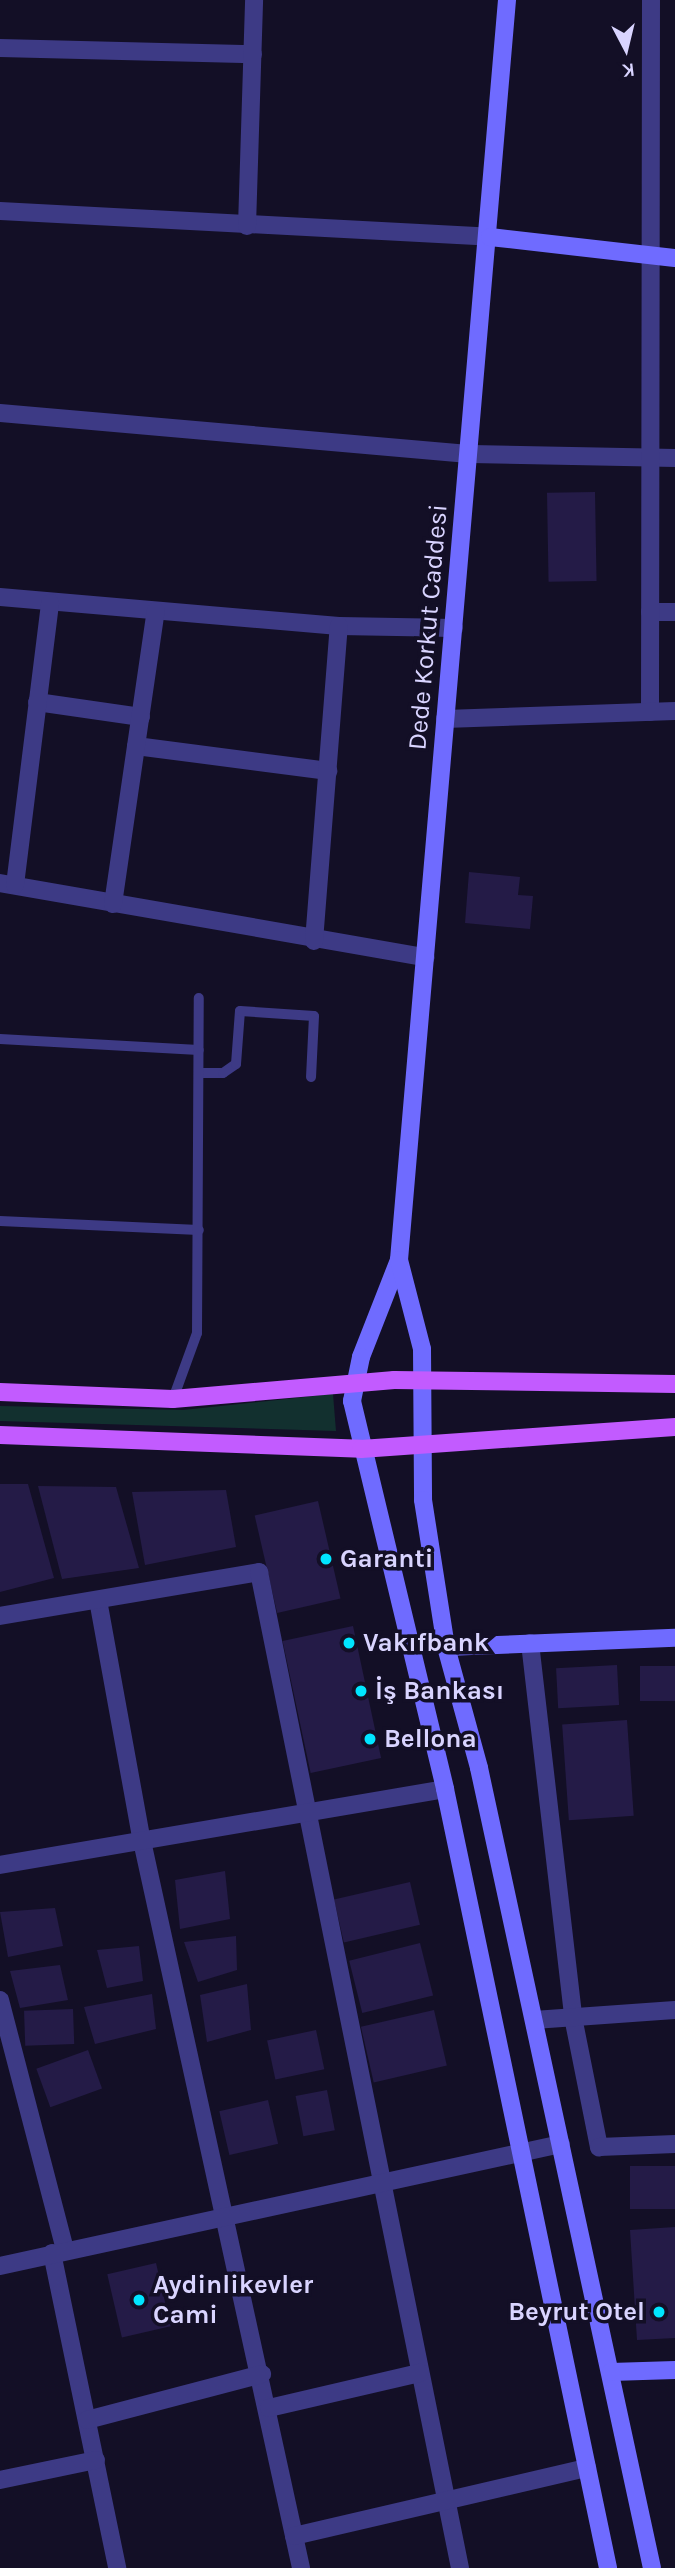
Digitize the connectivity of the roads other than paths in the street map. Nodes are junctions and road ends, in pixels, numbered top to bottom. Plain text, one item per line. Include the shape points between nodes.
1 (254, 0) edge
2 (507, 0) edge
3 (652, 0) edge
4 (0, 48) edge
5 (253, 54) junction
6 (0, 211) edge
7 (247, 226) junction
8 (490, 237) junction
9 (648, 256) junction
10 (675, 258) edge
11 (0, 413) edge
12 (471, 454) junction
13 (650, 458) junction
14 (675, 458) edge
15 (0, 597) edge
16 (50, 603) junction
17 (156, 611) junction
18 (650, 612) junction
19 (675, 612) edge
20 (340, 626) junction
21 (454, 628) junction
22 (37, 702) junction
23 (675, 711) edge
24 (650, 712) junction
25 (141, 716) junction
26 (445, 719) junction
27 (136, 746) junction
28 (328, 771) junction
29 (7, 884) edge
30 (113, 904) junction
31 (314, 941) junction
32 (426, 957) junction
33 (200, 999) dead end
34 (0, 1039) edge
35 (199, 1050) junction
36 (199, 1073) junction
37 (311, 1077) dead end
38 (0, 1221) edge
39 (199, 1230) junction
40 (399, 1259) junction
41 (425, 1379) junction
42 (354, 1382) junction
43 (675, 1384) edge
44 (0, 1392) edge
45 (173, 1399) junction
46 (675, 1427) edge
47 (0, 1435) edge
48 (424, 1445) junction
49 (361, 1448) junction
50 (99, 1600) junction
51 (0, 1616) edge
52 (675, 1638) edge
53 (530, 1643) junction
54 (446, 1647) junction
55 (445, 1789) junction
56 (309, 1813) junction
57 (142, 1841) junction
58 (0, 1865) edge
59 (0, 2000) edge
60 (675, 2010) edge
61 (573, 2017) junction
62 (534, 2020) junction
63 (561, 2144) junction
64 (675, 2144) edge
65 (521, 2152) junction
66 (377, 2183) junction
67 (227, 2215) junction
68 (58, 2251) junction
69 (0, 2266) edge
70 (675, 2370) edge
71 (611, 2372) junction
72 (420, 2373) junction
73 (262, 2374) junction
74 (269, 2408) junction
75 (88, 2420) junction
76 (96, 2460) junction
77 (587, 2468) junction
78 (0, 2480) edge
79 (446, 2502) junction
80 (294, 2536) junction
81 (117, 2568) edge
82 (301, 2568) edge
83 (460, 2568) edge
84 (608, 2568) edge
85 (652, 2568) edge

1 - 5 street
2 - 8 main road, Dede Korkut Caddesi
3 - 9 street
4 - 5 street
5 - 7 street
6 - 7 street
7 - 8 street
8 - 9 main road
8 - 12 main road, Dede Korkut Caddesi
9 - 10 main road
9 - 13 street
11 - 12 street
12 - 13 street
12 - 21 main road, Dede Korkut Caddesi
13 - 14 street
13 - 18 street
15 - 16 street
16 - 17 street
16 - 22 street
17 - 20 street
17 - 25 street
18 - 19 street
18 - 24 street
20 - 21 street
20 - 28 street
21 - 26 main road, Dede Korkut Caddesi
22 - 25 street
22 - 29 street
23 - 24 street
24 - 26 street
25 - 27 street
26 - 32 main road, Dede Korkut Caddesi
27 - 28 street
27 - 30 street
28 - 31 street
29 - 30 street
30 - 31 street
31 - 32 street
32 - 40 main road, Dede Korkut Caddesi
33 - 35 lane
34 - 35 lane
35 - 36 lane
36 - 37 lane via 223,1073 236,1064 240,1010 314,1016
36 - 39 lane
38 - 39 lane
39 - 45 lane via 197,1333
40 - 41 main road, Dede Korkut Caddesi
40 - 42 main road, Dede Korkut Caddesi
41 - 42 main road
41 - 43 main road
41 - 48 main road, Dede Korkut Caddesi
42 - 45 main road
42 - 49 main road
44 - 45 main road
46 - 48 main road
47 - 49 main road
48 - 49 main road
48 - 54 main road, Dede Korkut Caddesi via 423,1500
49 - 55 main road via 388,1534
50 - 51 street
50 - 56 street via 259,1572
50 - 57 street
52 - 53 main road
53 - 54 main road
53 - 61 street
54 - 62 main road, Dede Korkut Caddesi
55 - 56 street
55 - 65 main road
56 - 57 street
56 - 66 street
57 - 58 street
57 - 67 street
59 - 68 street
60 - 61 street
61 - 62 street
61 - 64 street via 599,2147
62 - 63 main road, Dede Korkut Caddesi
63 - 65 street
63 - 71 main road, Dede Korkut Caddesi
65 - 66 street
65 - 77 main road
66 - 67 street
66 - 72 street
67 - 68 street
67 - 73 street
68 - 69 street
68 - 75 street
70 - 71 main road
71 - 85 main road, Dede Korkut Caddesi
72 - 74 street
72 - 79 street
73 - 74 street
73 - 75 street
74 - 80 street
75 - 76 street
76 - 78 street
76 - 81 street
77 - 79 street
77 - 84 main road
79 - 80 street
79 - 83 street
80 - 82 street

